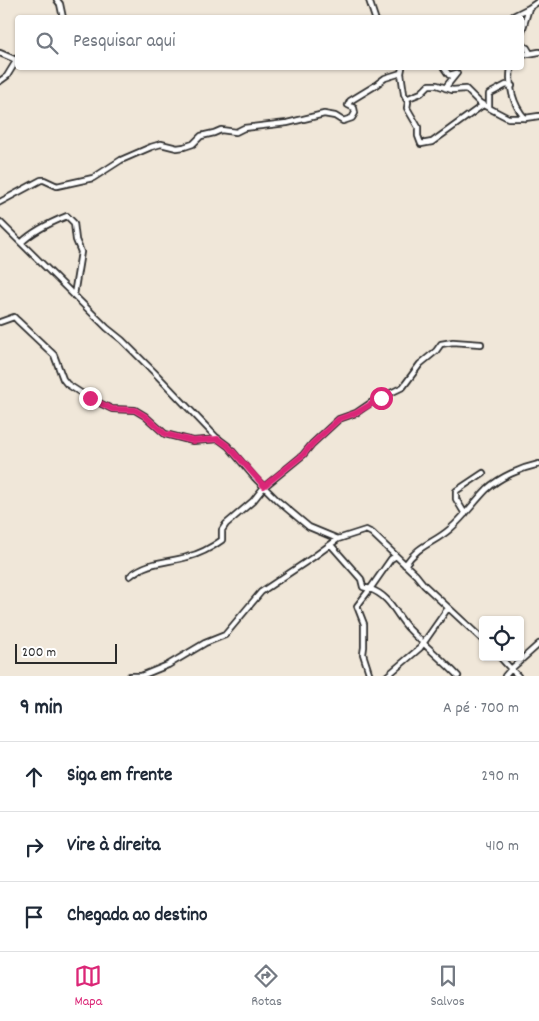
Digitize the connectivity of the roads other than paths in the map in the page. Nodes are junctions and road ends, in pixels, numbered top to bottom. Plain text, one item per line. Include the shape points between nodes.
1 (57, 0) edge
2 (369, 0) edge
3 (539, 1) edge
4 (530, 8) junction
5 (62, 15) edge
6 (374, 15) edge
7 (515, 15) edge
8 (524, 25) edge
9 (524, 46) edge
10 (539, 52) edge
11 (0, 53) edge
12 (530, 53) junction
13 (524, 55) edge
14 (15, 60) edge
15 (15, 62) edge
16 (402, 70) edge
17 (446, 70) edge
18 (511, 70) edge
19 (0, 81) edge
20 (512, 86) junction
21 (445, 88) junction
22 (406, 99) junction
23 (483, 105) junction
24 (489, 108) junction
25 (539, 116) edge
26 (524, 118) junction
27 (0, 202) edge
28 (0, 222) edge
29 (21, 243) junction
30 (74, 295) junction
31 (0, 322) edge
32 (481, 344) dead end
33 (218, 439) junction
34 (539, 464) edge
35 (484, 473) dead end
36 (264, 486) junction
37 (465, 514) junction
38 (338, 539) junction
39 (331, 545) junction
40 (396, 556) junction
41 (405, 566) junction
42 (130, 576) dead end
43 (360, 579) junction
44 (374, 583) junction
45 (370, 589) junction
46 (448, 608) junction
47 (479, 636) edge
48 (425, 644) junction
49 (539, 644) edge
50 (504, 661) edge
51 (511, 669) junction
52 (130, 676) edge
53 (370, 676) edge
54 (388, 676) edge
55 (458, 676) edge
56 (504, 676) edge
57 (518, 676) edge

1 - 5 street
2 - 6 street
3 - 4 street
4 - 7 street
4 - 8 street
9 - 12 street
10 - 12 street
11 - 14 street
12 - 13 street
15 - 19 street
16 - 22 street
16 - 27 street via 350,101 348,105 356,113 348,120 318,114 287,124 244,128 236,132 221,130 184,147 156,145 121,160 98,176 57,186 41,180
17 - 21 street via 449,74 457,73
18 - 20 street
20 - 24 street via 506,85 489,94
20 - 26 street via 513,98
21 - 22 street via 429,85 421,93
21 - 23 street via 466,89
22 - 23 street via 407,108 418,127 421,144 432,142
23 - 24 street
24 - 26 street via 508,118
25 - 26 street
28 - 29 street
29 - 30 street
29 - 30 street via 35,231 67,216 72,220 81,257
30 - 33 street
31 - 33 street via 17,320 54,355 67,384 90,398 112,409 135,410 173,437 193,441
32 - 36 street via 441,344 403,387 339,419 303,455
33 - 36 street
34 - 37 street via 492,484
35 - 37 street via 456,491 456,499
36 - 38 street via 301,521
36 - 42 street via 253,501 226,524 222,540 185,558 147,565
37 - 41 street via 448,530 418,549
38 - 39 street
38 - 40 street via 366,530
39 - 43 street
39 - 52 street via 261,592 225,636 205,643 168,665 141,676
40 - 41 street
40 - 44 street
41 - 46 street
43 - 44 street
43 - 45 street via 362,587
44 - 45 street
45 - 48 street via 384,597 404,624
45 - 53 street via 358,606 364,627 363,655
46 - 47 street
46 - 48 street
48 - 54 street
48 - 55 street
49 - 51 street
50 - 51 street
51 - 56 street
51 - 57 street

